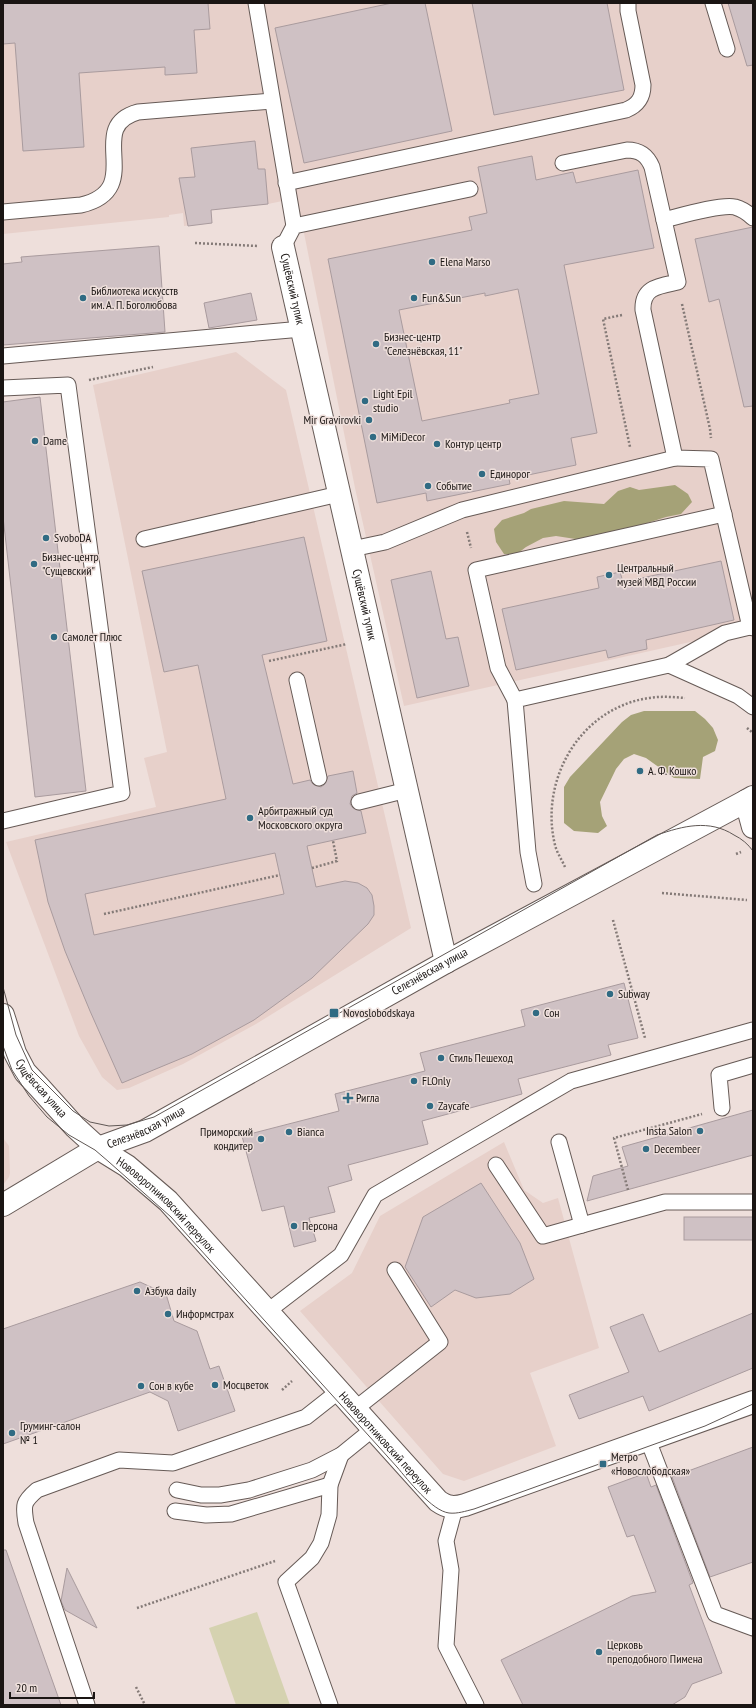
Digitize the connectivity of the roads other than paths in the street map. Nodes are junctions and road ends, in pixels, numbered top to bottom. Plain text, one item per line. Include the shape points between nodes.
1 (256, 3) edge
2 (628, 3) edge
3 (713, 3) edge
4 (727, 49) dead end
5 (272, 101) junction
6 (563, 163) dead end
7 (286, 183) junction
8 (470, 189) dead end
9 (3, 212) edge
10 (753, 218) edge
11 (664, 220) junction
12 (294, 226) junction
13 (283, 247) joint
14 (302, 329) junction
15 (3, 356) edge
16 (3, 388) edge
17 (676, 458) junction
18 (339, 494) junction
19 (724, 514) junction
20 (144, 539) dead end
21 (352, 549) junction
22 (751, 628) edge
23 (669, 666) junction
24 (297, 680) dead end
25 (516, 700) junction
26 (753, 707) edge
27 (319, 778) dead end
28 (407, 790) junction
29 (750, 799) edge
30 (359, 802) dead end
31 (3, 821) edge
32 (753, 827) edge
33 (534, 884) dead end
34 (446, 962) junction
35 (3, 1015) edge
36 (753, 1030) edge
37 (753, 1065) edge
38 (722, 1108) road end
39 (559, 1142) dead end
40 (98, 1148) junction
41 (496, 1165) dead end
42 (753, 1202) edge
43 (3, 1205) edge
44 (582, 1225) junction
45 (395, 1270) dead end
46 (268, 1311) junction
47 (339, 1391) junction
48 (753, 1402) edge
49 (355, 1409) junction
50 (373, 1429) junction
51 (648, 1440) junction
52 (341, 1455) junction
53 (330, 1485) junction
54 (177, 1490) dead end
55 (455, 1508) junction
56 (175, 1511) dead end
57 (753, 1628) edge
58 (87, 1705) edge
59 (330, 1705) edge
60 (476, 1705) edge

1 - 5 lane
2 - 7 lane via 643,85 640,101 634,106 626,110
3 - 4 lane
5 - 7 lane
5 - 9 lane via 128,114 114,130 114,177 110,188 102,196 81,205
6 - 11 lane via 627,150 643,154 649,159 652,167
7 - 12 lane
8 - 12 lane
10 - 11 lane via 745,211 734,207 721,207
11 - 17 lane via 678,282 650,290 642,302
12 - 13 lane
13 - 14 street, Сущёвский тупик
14 - 15 lane
14 - 18 street, Сущёвский тупик
16 - 31 lane via 68,385 122,793
17 - 19 lane via 711,459
17 - 21 lane via 462,510 385,542
18 - 20 lane
18 - 21 street, Сущёвский тупик
19 - 22 lane
19 - 25 lane via 476,570 498,668
21 - 28 street, Сущёвский тупик
22 - 23 lane via 725,633
23 - 25 lane
23 - 26 lane via 738,696
24 - 27 lane
25 - 33 lane via 528,852
28 - 30 lane
28 - 34 street, Сущёвский тупик
29 - 32 street
29 - 34 street, Селезнёвская улица
34 - 40 street, Селезнёвская улица via 145,1131
35 - 40 street, Сущёвская улица via 12,1044 25,1072 75,1127
36 - 46 lane via 571,1081 375,1195 341,1255
37 - 38 lane via 719,1075
39 - 44 lane
40 - 43 street, Селезнёвская улица
40 - 46 street, Нововоротниковский переулок via 127,1166 168,1201
41 - 44 lane via 542,1236
42 - 44 lane via 665,1202
45 - 49 lane via 440,1342
46 - 47 street, Нововоротниковский переулок
47 - 49 street, Нововоротниковский переулок
47 - 58 lane via 306,1417 173,1463 120,1460 37,1490 26,1499 26,1523
48 - 51 street
49 - 50 street, Нововоротниковский переулок
50 - 52 lane
50 - 55 street, Нововоротниковский переулок via 438,1501
51 - 55 street
51 - 57 lane via 715,1614
52 - 53 lane
52 - 54 lane via 312,1470 249,1490 202,1495
53 - 56 lane via 231,1514 206,1516
53 - 59 lane via 329,1514 321,1542 312,1558 286,1582
55 - 60 lane via 446,1541 451,1570 446,1646

